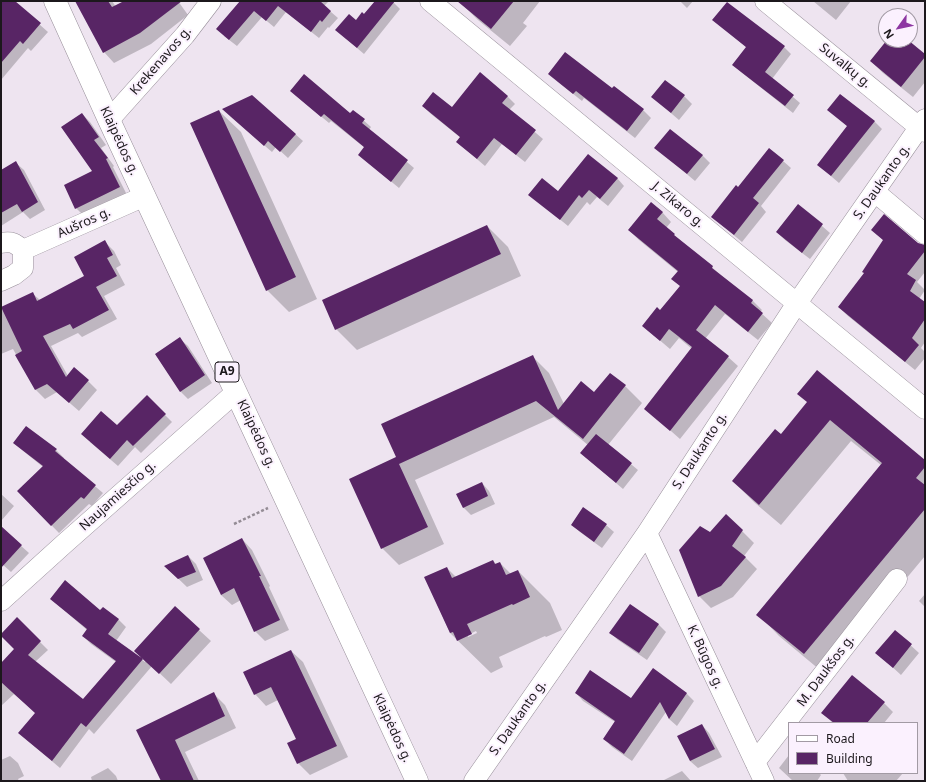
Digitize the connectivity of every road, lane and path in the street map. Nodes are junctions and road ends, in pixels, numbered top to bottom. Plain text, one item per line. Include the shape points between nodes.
1 (55, 1) edge
2 (212, 1) edge
3 (430, 1) edge
4 (765, 1) edge
5 (109, 120) junction
6 (923, 126) edge
7 (875, 192) junction
8 (145, 196) junction
9 (925, 234) edge
10 (1, 243) edge
11 (23, 250) junction
12 (1, 281) edge
13 (797, 304) junction
14 (236, 392) junction
15 (925, 409) edge
16 (287, 500) junction
17 (234, 524) dead end
18 (647, 533) junction
19 (897, 579) dead end
20 (1, 601) edge
21 (755, 762) junction
22 (417, 781) edge
23 (474, 781) edge
24 (764, 781) edge

1 - 5 highway, Klaipėdos g. / A9
2 - 5 street, Krekenavos g.
3 - 13 street, J. Zikaro g.
4 - 6 street, Suvalkų g.
5 - 8 highway, Klaipėdos g. / A9
6 - 7 street, S. Daukanto g.
7 - 9 street
7 - 13 street, S. Daukanto g.
8 - 11 street, Aušros g.
8 - 14 highway, Klaipėdos g. / A9
10 - 11 street via 15,243
11 - 12 street via 23,268
13 - 15 street, J. Zikaro g.
13 - 18 street, S. Daukanto g.
14 - 16 highway, Klaipėdos g. / A9
14 - 20 street, Naujamiesčio g.
16 - 17 path
16 - 22 highway, Klaipėdos g. / A9
18 - 21 street, K. Būgos g.
18 - 23 street, S. Daukanto g.
19 - 21 street, M. Daukšos g.
21 - 24 street, K. Būgos g.

